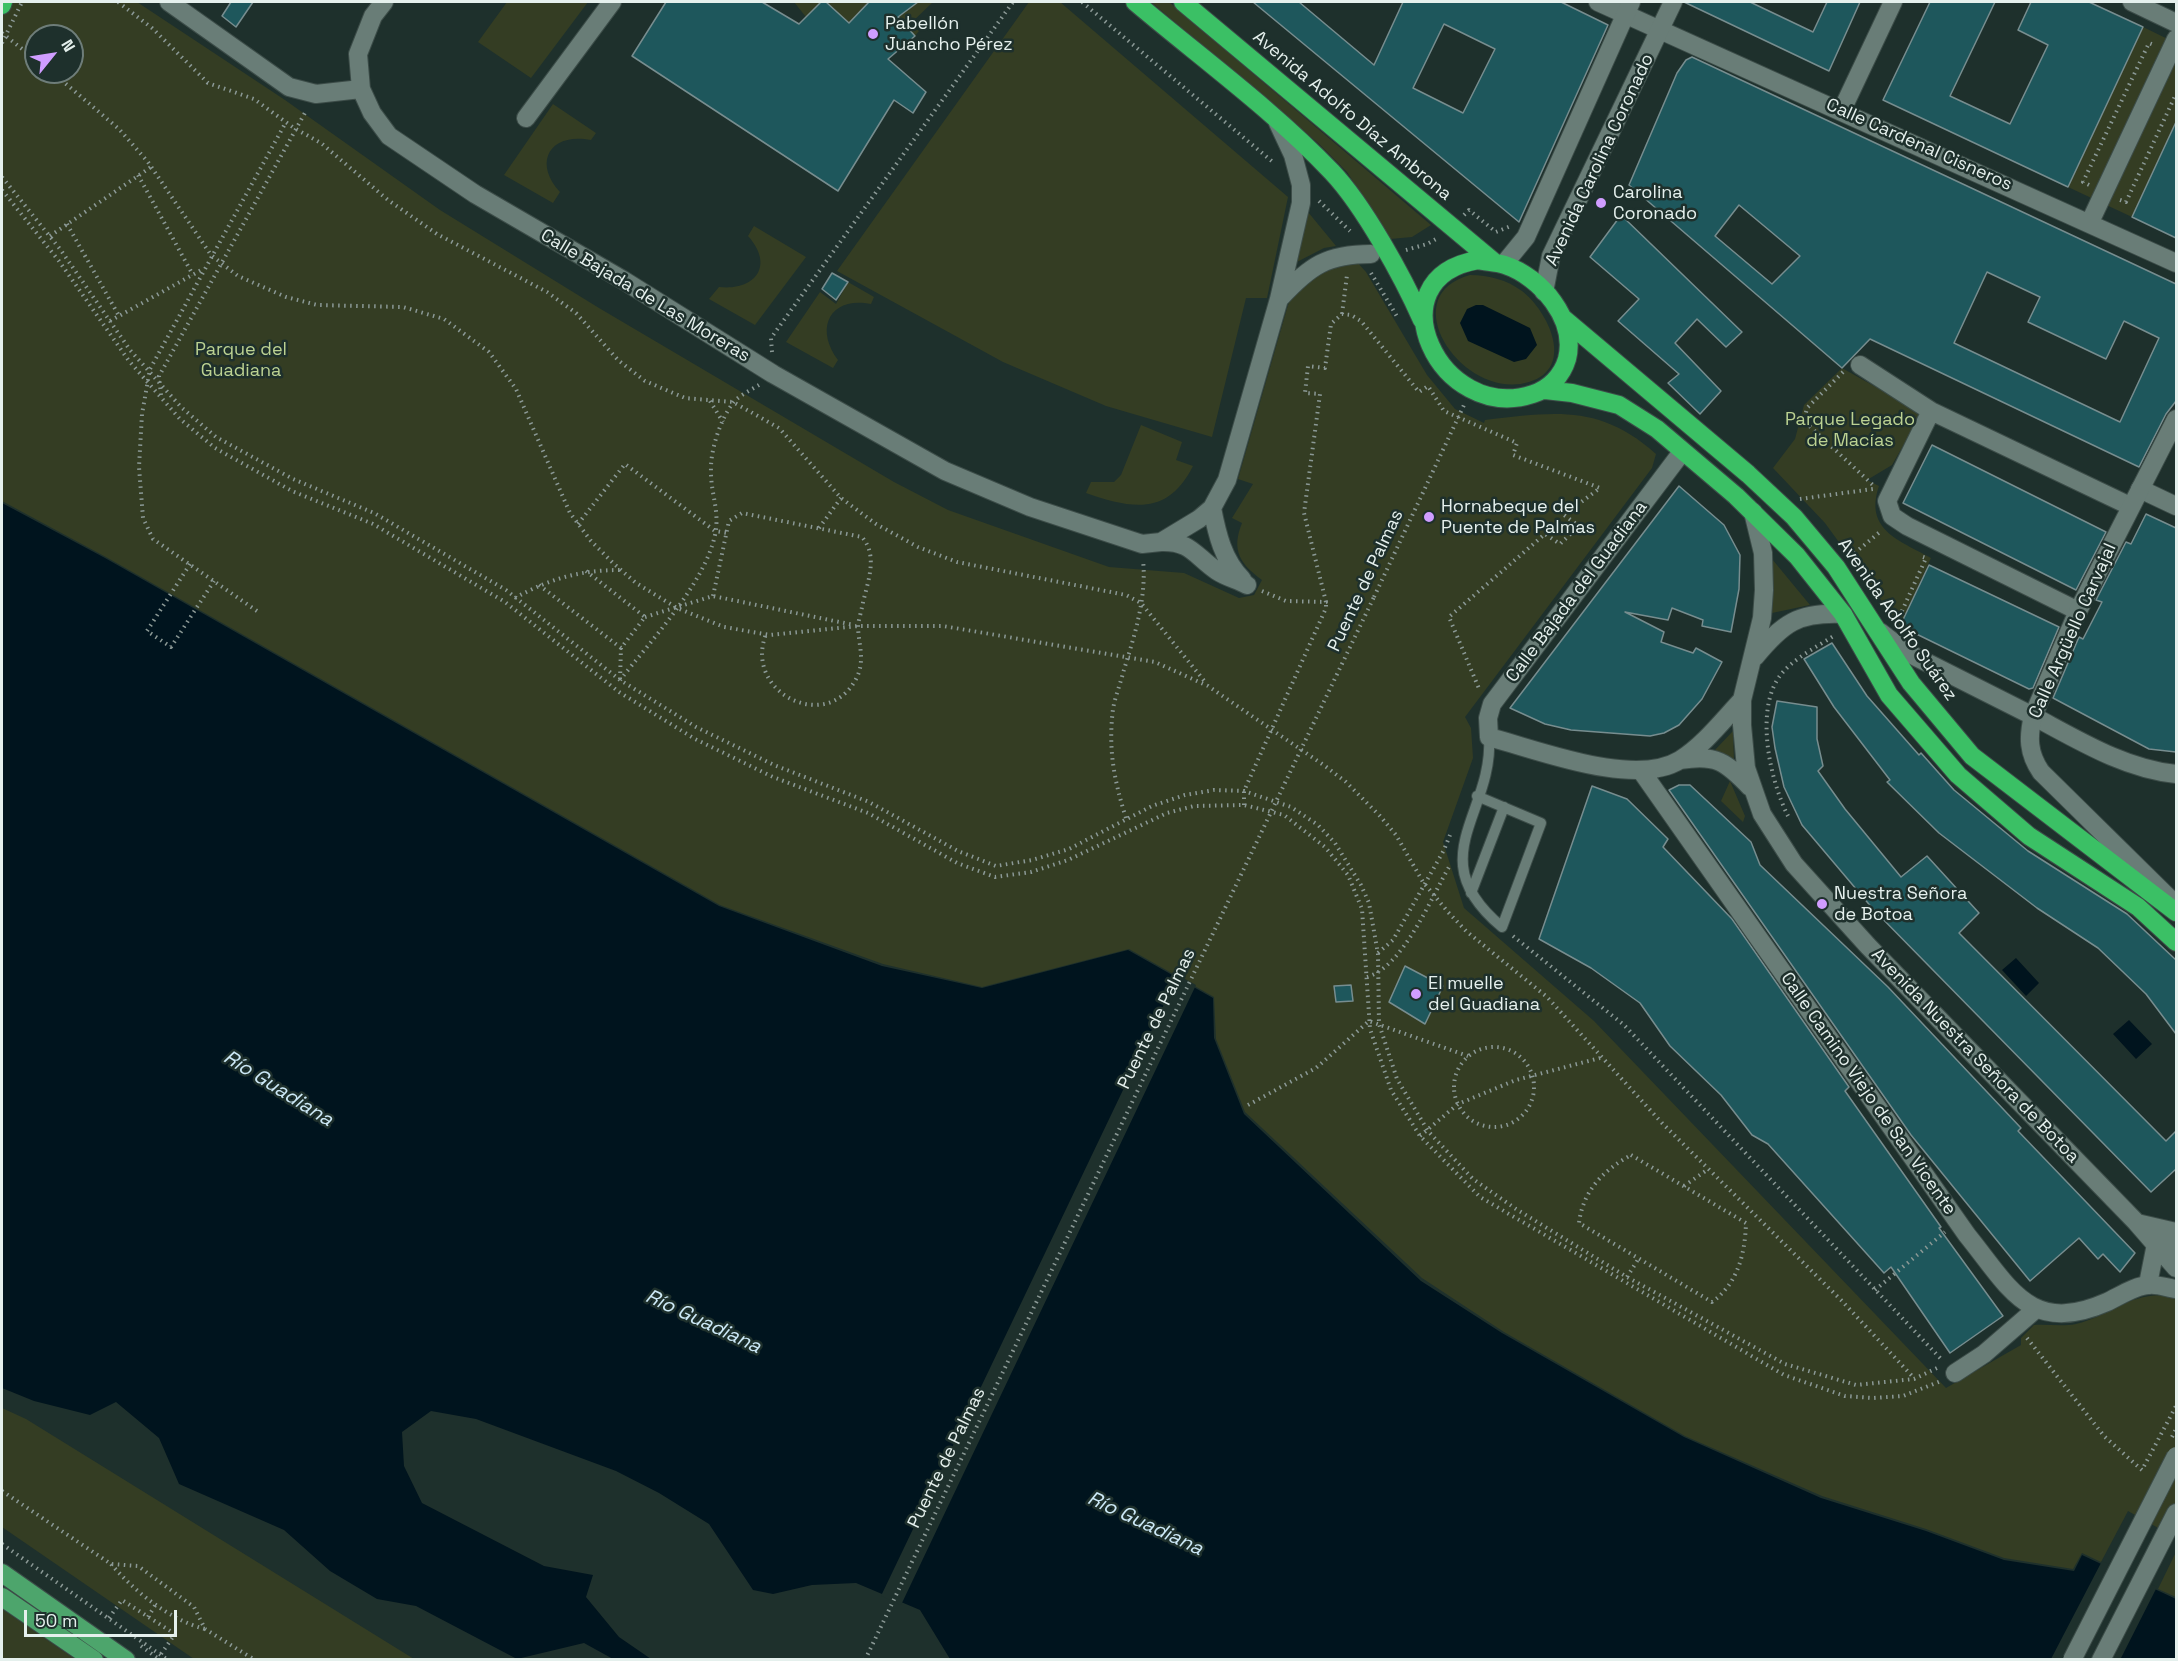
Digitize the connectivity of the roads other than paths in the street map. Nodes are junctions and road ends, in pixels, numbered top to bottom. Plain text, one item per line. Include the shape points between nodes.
1 (169, 2) edge
2 (384, 2) edge
3 (612, 2) edge
4 (1135, 2) edge
5 (1183, 2) edge
6 (1598, 2) edge
7 (1673, 2) edge
8 (1893, 2) edge
9 (2132, 2) edge
10 (1628, 9) edge
11 (2176, 23) edge
12 (1661, 30) junction
13 (2176, 39) edge
14 (361, 89) junction
15 (1842, 110) junction
16 (526, 118) dead end
17 (1278, 123) junction
18 (2091, 222) junction
19 (1371, 255) road end
20 (2176, 262) edge
21 (1499, 264) junction
22 (1544, 292) junction
23 (1279, 299) junction
24 (1564, 319) junction
25 (1422, 320) junction
26 (1860, 365) road end
27 (1545, 390) junction
28 (1931, 411) junction
29 (2176, 419) edge
30 (1682, 452) junction
31 (2140, 489) junction
32 (2130, 506) junction
33 (2176, 506) edge
34 (1212, 508) junction
35 (1753, 512) junction
36 (1161, 542) junction
37 (2078, 611) junction
38 (1843, 614) junction
39 (1887, 629) junction
40 (1754, 658) junction
41 (1743, 700) junction
42 (2033, 716) junction
43 (1489, 737) junction
44 (1679, 761) junction
45 (1642, 772) junction
46 (2176, 774) edge
47 (1752, 789) junction
48 (1477, 796) junction
49 (1504, 807) junction
50 (1471, 893) junction
51 (2176, 906) edge
52 (2176, 912) edge
53 (2176, 942) edge
54 (2136, 1222) junction
55 (2176, 1232) edge
56 (2156, 1244) junction
57 (2176, 1249) edge
58 (2176, 1267) edge
59 (2148, 1284) junction
60 (2176, 1289) edge
61 (2036, 1309) junction
62 (1951, 1369) road end
63 (2176, 1456) edge
64 (2176, 1513) edge
65 (2, 1573) edge
66 (2, 1597) edge
67 (94, 1659) edge
68 (126, 1659) edge
69 (2072, 1659) edge
70 (2102, 1659) edge

1 - 14 street via 289,87 316,94
2 - 14 street via 373,16 358,54
3 - 16 street
4 - 17 highway
5 - 21 highway, Avenida Adolfo Díaz Ambrona
6 - 10 street
7 - 12 street, Avenida Carolina Coronado
8 - 15 street
9 - 11 street
10 - 12 street
10 - 21 street, Avenida Carolina Coronado via 1526,237
12 - 15 street, Calle Cardenal Cisneros
12 - 22 street, Avenida Carolina Coronado via 1551,256
13 - 18 street
14 - 36 street, Calle Bajada de Las Moreras via 389,136 475,194 773,374 945,471 1030,507 1142,544
15 - 18 street, Calle Cardenal Cisneros
17 - 23 street, Calle Bajada de Las Moreras via 1301,185 1296,227
17 - 25 highway via 1333,173 1354,200
18 - 20 street, Calle Cardenal Cisneros
19 - 23 street, Calle Bajada de Las Moreras via 1345,254 1329,259 1300,277
21 - 22 highway via 1518,271
21 - 25 highway via 1470,262 1447,270 1432,286
22 - 24 highway
23 - 34 street, Calle Bajada de Las Moreras via 1227,480
24 - 27 highway via 1569,350 1564,367
24 - 39 highway, Avenida Adolfo Suárez via 1794,517
25 - 27 highway via 1438,362 1466,401 1513,398
26 - 28 street
27 - 30 highway via 1619,405 1657,429
28 - 32 street
28 - 37 street via 1887,501 1892,516
29 - 31 street, Calle Argüello Carvajal
30 - 35 highway
30 - 43 street, Calle Bajada del Guadiana via 1492,704
31 - 32 street, Calle Argüello Carvajal
31 - 33 street
32 - 37 street, Calle Argüello Carvajal
34 - 36 street, Calle Bajada de Las Moreras
34 - 36 street, Calle Bajada de Las Moreras via 1231,568 1247,585 1218,571 1190,547
35 - 38 highway via 1797,556
35 - 40 street, Avenida Nuestra Señora de Botoa via 1764,573 1762,618
37 - 42 street, Calle Argüello Carvajal
38 - 40 street, Avenida Nuestra Señora de Botoa via 1804,615 1789,622
38 - 53 highway via 1889,695 1958,775 2029,836 2138,908
39 - 42 street via 1906,652
39 - 52 highway, Avenida Adolfo Suárez via 1911,683 1972,756
40 - 41 street, Avenida Nuestra Señora de Botoa
41 - 44 street
41 - 47 street, Avenida Nuestra Señora de Botoa via 1743,747
42 - 46 street via 2093,748 2153,772
42 - 51 street, Calle Argüello Carvajal via 2028,734 2030,749 2041,772
43 - 45 street via 1611,769
43 - 48 lane via 1490,754
44 - 45 street
44 - 47 street via 1712,758 1726,764
45 - 61 street, Calle Camino Viejo de San Vicente via 1958,1222 2017,1298
47 - 54 street, Avenida Nuestra Señora de Botoa via 1762,814 1794,864 1868,946
48 - 49 lane
48 - 50 lane via 1461,861
49 - 50 lane
49 - 50 lane via 1541,823 1502,927
54 - 55 street
54 - 56 street, Avenida Nuestra Señora de Botoa
56 - 57 street
56 - 58 street, Avenida Nuestra Señora de Botoa
56 - 59 street
59 - 60 street
59 - 61 street, Calle Camino Viejo de San Vicente via 2095,1307 2059,1316
61 - 62 street via 1984,1354
63 - 69 street, bridge
64 - 70 street
65 - 68 main road
66 - 67 main road

